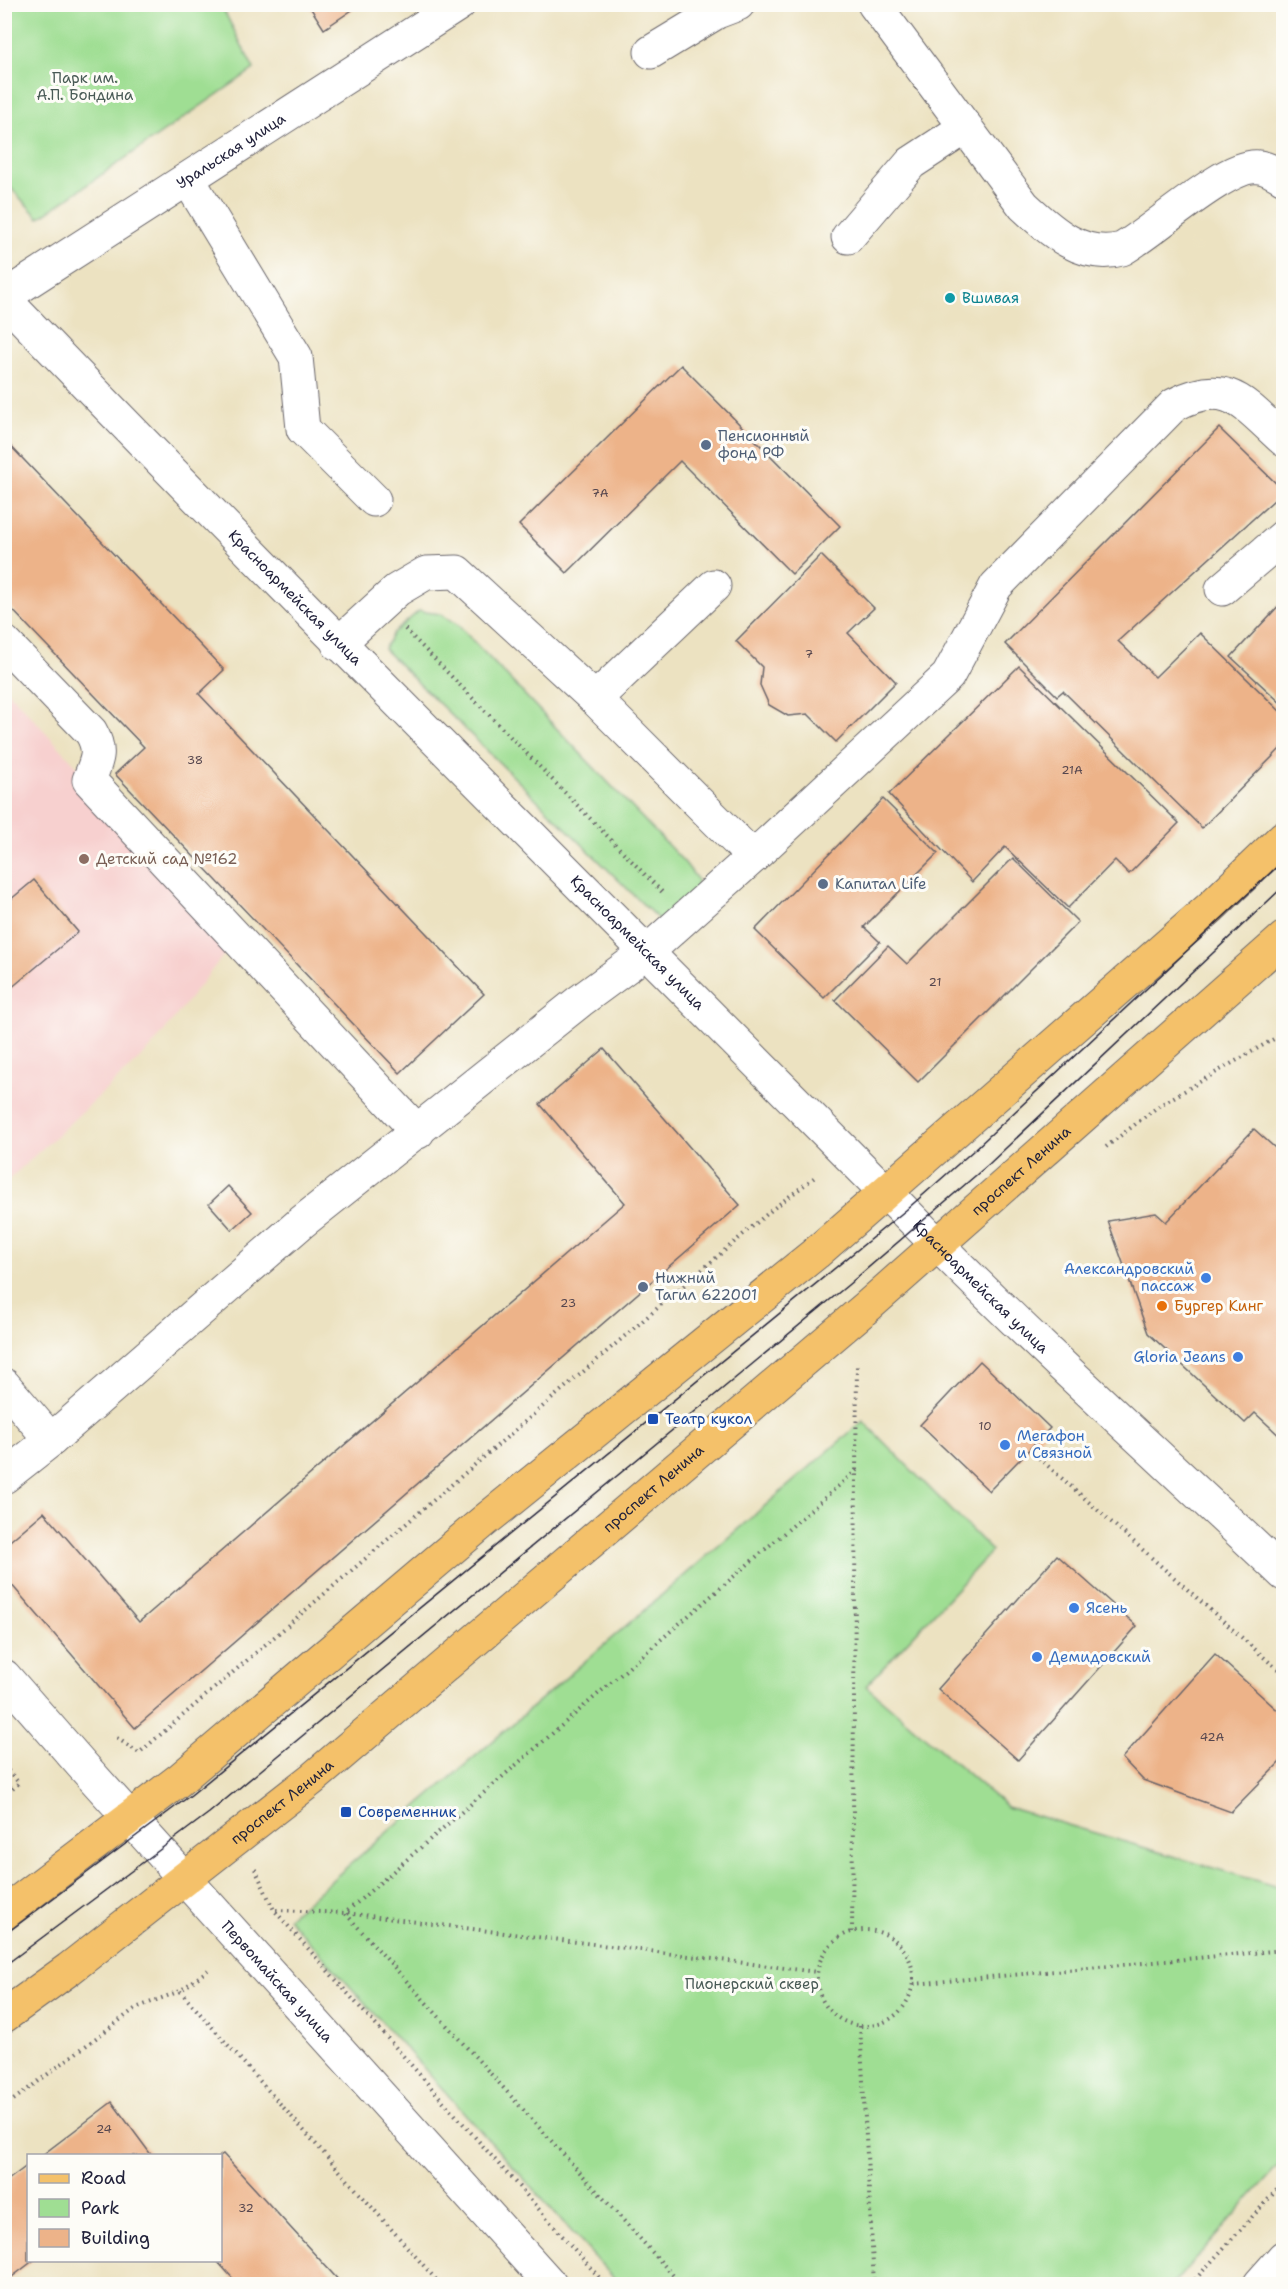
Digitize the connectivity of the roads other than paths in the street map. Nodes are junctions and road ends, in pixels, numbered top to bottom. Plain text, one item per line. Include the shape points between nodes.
1 (459, 4) edge
2 (738, 4) edge
3 (874, 4) edge
4 (651, 52) dead end
5 (966, 127) junction
6 (1284, 178) edge
7 (188, 179) junction
8 (848, 237) dead end
9 (9, 311) edge
10 (1284, 440) edge
11 (374, 500) dead end
12 (1284, 536) edge
13 (714, 586) dead end
14 (1222, 589) dead end
15 (4, 642) edge
16 (339, 644) junction
17 (595, 699) junction
18 (1284, 837) edge
19 (753, 857) junction
20 (1284, 938) edge
21 (648, 951) junction
22 (418, 1132) junction
23 (885, 1190) junction
24 (938, 1245) junction
25 (4, 1385) edge
26 (51, 1440) junction
27 (4, 1477) edge
28 (1284, 1574) edge
29 (4, 1676) edge
30 (131, 1819) junction
31 (184, 1878) junction
32 (4, 1913) edge
33 (4, 2016) edge
34 (1284, 2258) edge
35 (550, 2284) edge
36 (1260, 2284) edge

1 - 7 street, Уральская улица
2 - 4 street via 717,12
3 - 5 street
5 - 6 street via 1024,206 1054,234 1097,251 1110,252 1134,242 1242,168 1259,166
5 - 8 street via 911,163
7 - 9 street, Уральская улица
7 - 11 street via 296,357 303,429
9 - 16 street, Красноармейская улица
10 - 19 street via 1241,401 1225,394 1208,391 1174,405 996,586 948,676
12 - 14 street
13 - 17 street
15 - 22 street via 91,732 99,756 89,780
16 - 17 street via 397,590 426,573 457,572
16 - 21 street, Красноармейская улица
17 - 19 street
18 - 23 main road via 1210,908
19 - 21 street
20 - 24 main road, проспект Ленина
21 - 22 street
21 - 23 street, Красноармейская улица
22 - 26 street via 248,1267
23 - 24 street, Красноармейская улица
23 - 30 main road via 816,1252 483,1522
24 - 28 street, Красноармейская улица
24 - 31 main road, проспект Ленина via 312,1779
25 - 26 street
26 - 27 street
29 - 30 street, Первомайская улица
30 - 31 street, Первомайская улица
30 - 32 main road
31 - 33 main road, проспект Ленина
31 - 35 street, Первомайская улица
34 - 36 street

